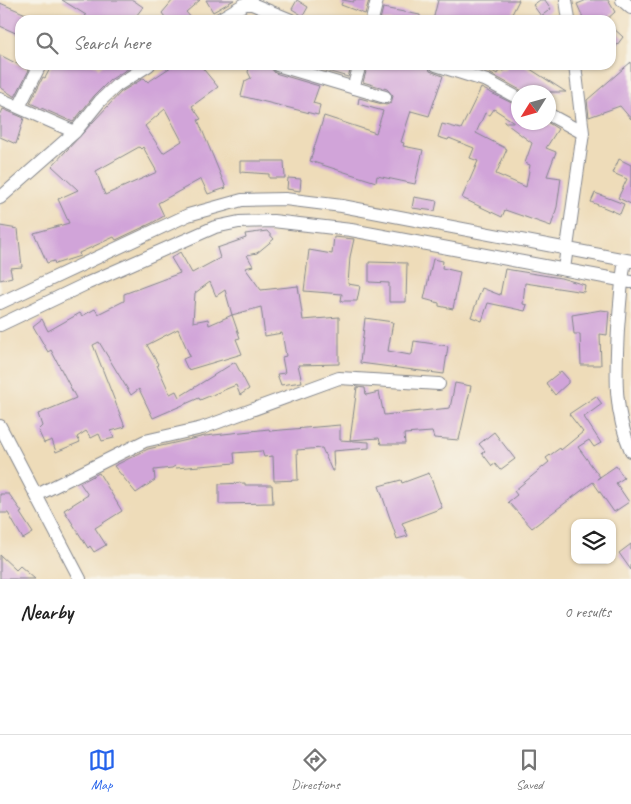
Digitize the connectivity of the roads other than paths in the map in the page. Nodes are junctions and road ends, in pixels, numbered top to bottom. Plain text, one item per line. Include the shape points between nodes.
1 (377, 0) edge
2 (566, 0) edge
3 (622, 0) edge
4 (245, 2) edge
5 (631, 8) edge
6 (236, 15) edge
7 (279, 15) edge
8 (373, 15) edge
9 (568, 15) edge
10 (38, 70) edge
11 (141, 70) edge
12 (294, 70) edge
13 (358, 70) edge
14 (452, 70) edge
15 (576, 70) edge
16 (353, 88) junction
17 (511, 94) edge
18 (385, 97) dead end
19 (0, 99) edge
20 (19, 107) junction
21 (556, 118) edge
22 (75, 132) junction
23 (583, 133) junction
24 (0, 198) edge
25 (568, 248) junction
26 (628, 261) edge
27 (564, 269) junction
28 (626, 281) edge
29 (0, 303) edge
30 (0, 325) edge
31 (439, 384) dead end
32 (0, 426) edge
33 (631, 451) edge
34 (37, 495) junction
35 (78, 575) edge

1 - 8 street
2 - 9 street
3 - 5 street
4 - 6 street
4 - 7 street
10 - 20 street
11 - 22 street via 116,86
12 - 16 street
13 - 16 street
14 - 17 street via 487,81
15 - 23 street
16 - 18 street
19 - 20 street
20 - 22 street
21 - 23 street
22 - 24 street
23 - 25 street
25 - 26 street
25 - 27 street
25 - 29 street via 342,206 286,200 242,200 188,215
26 - 28 street
27 - 28 street
27 - 30 street via 351,230 273,221 239,222 216,227
28 - 33 street via 615,388 620,419
31 - 34 street via 339,378 202,428 146,441
32 - 34 street
34 - 35 street

